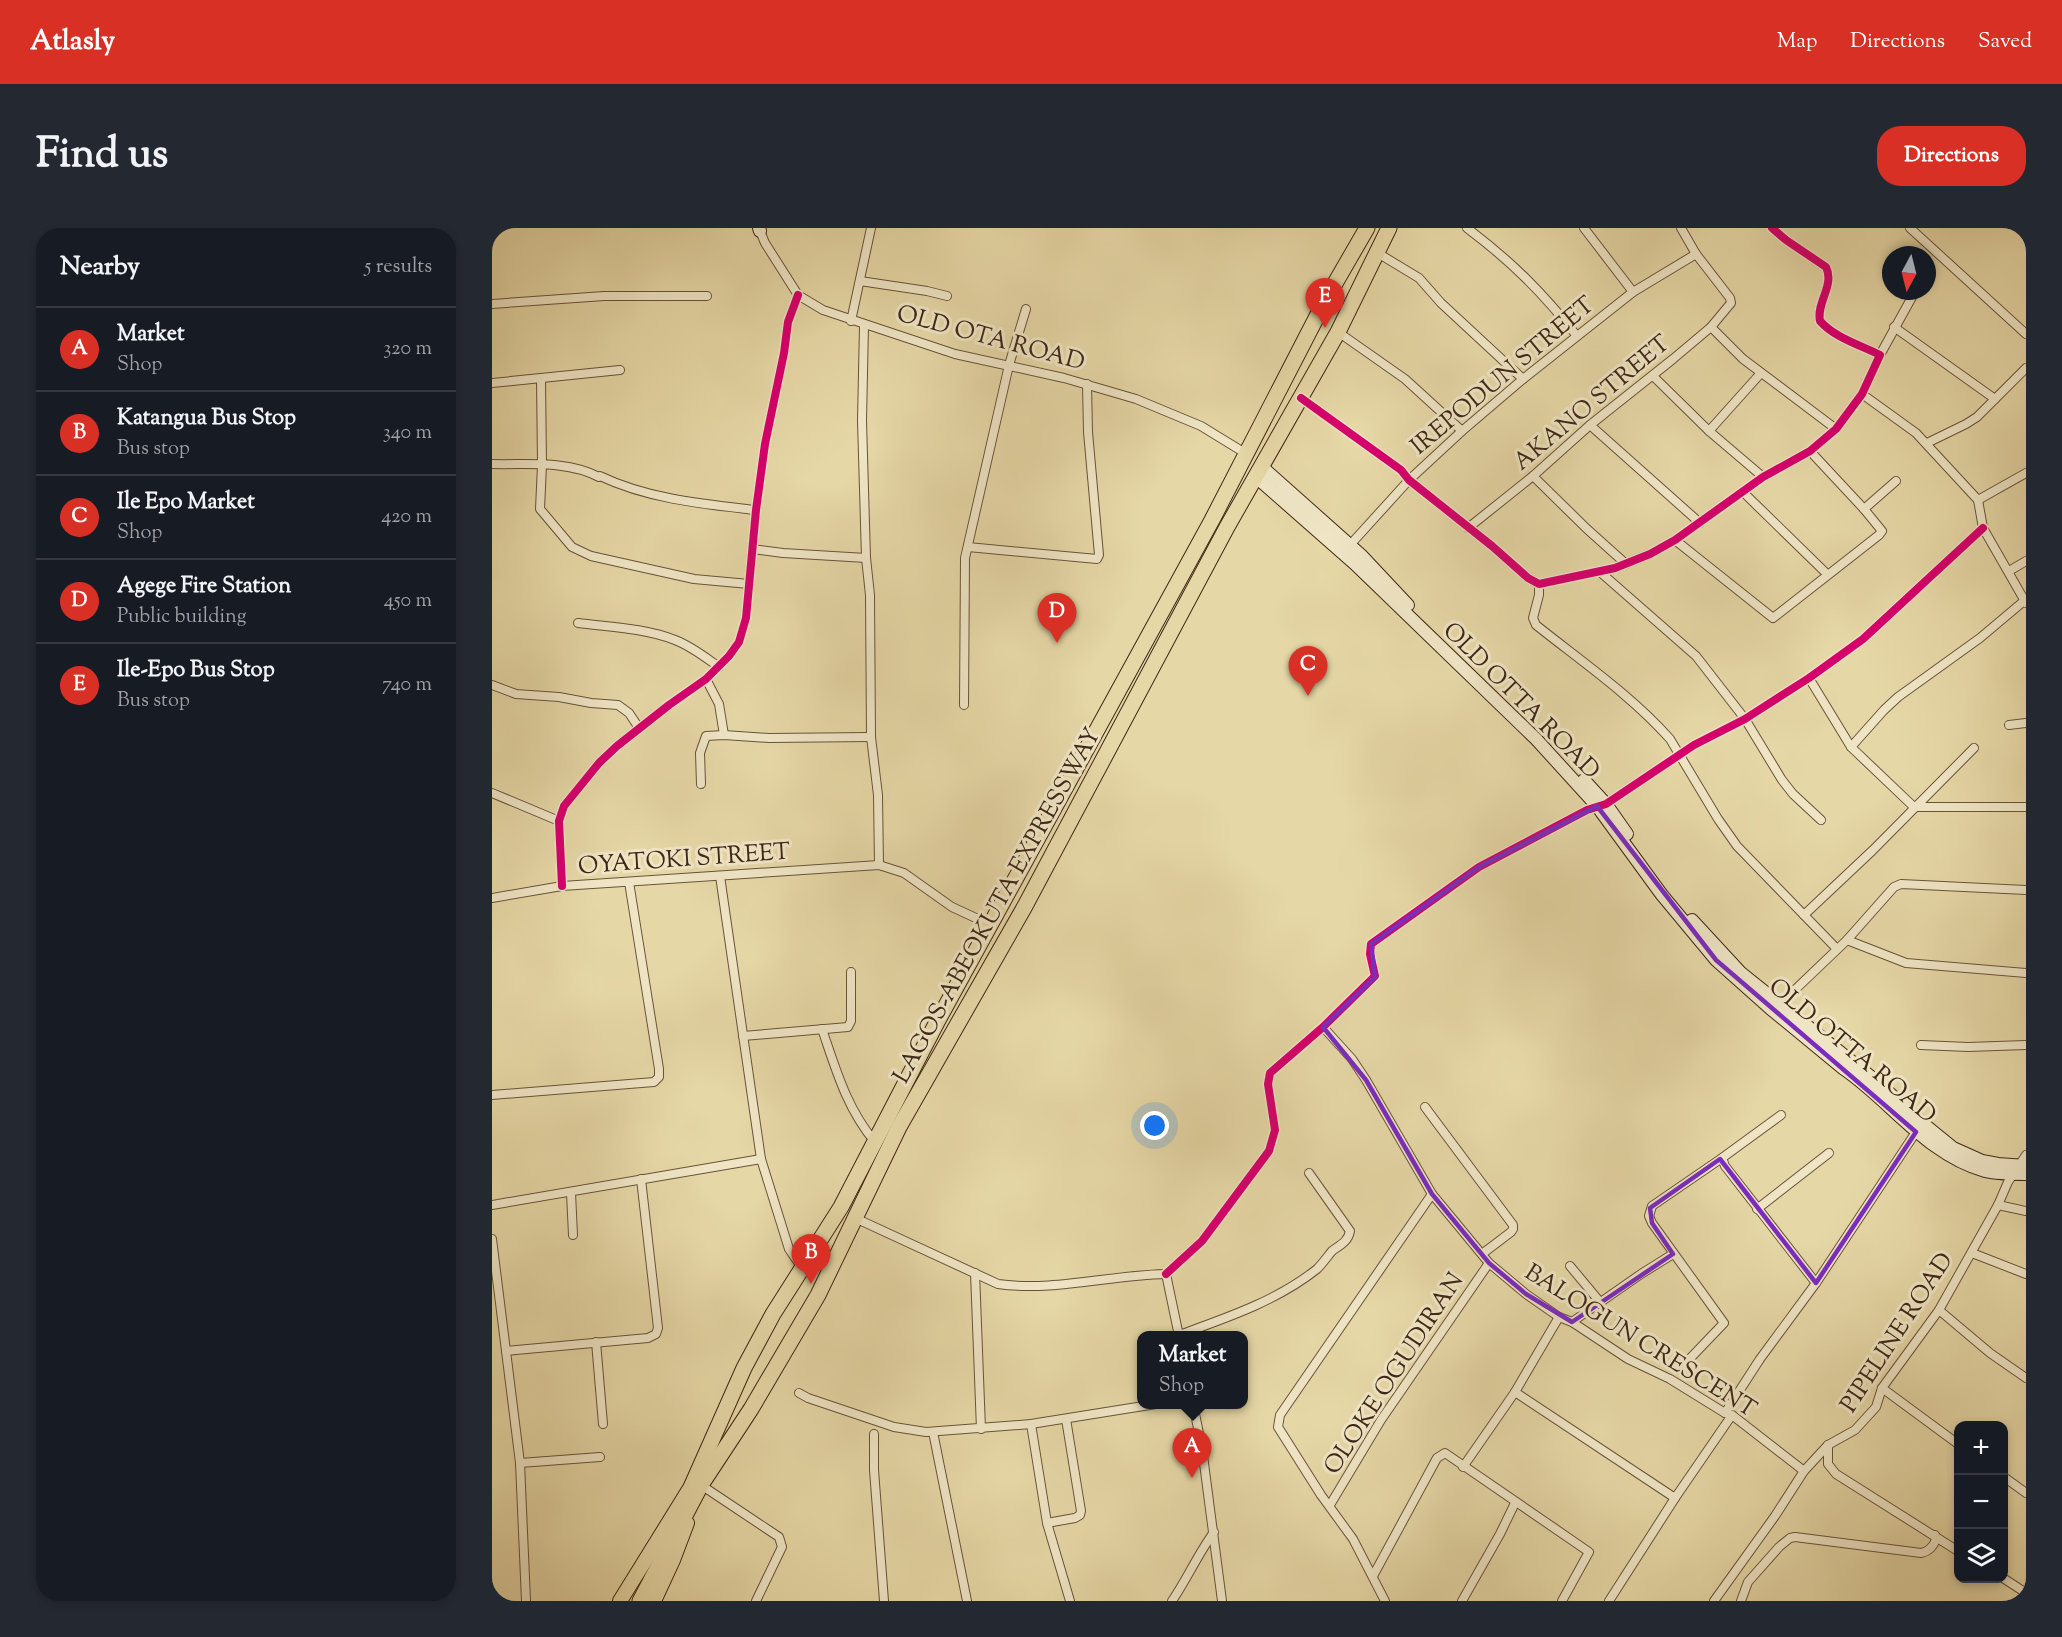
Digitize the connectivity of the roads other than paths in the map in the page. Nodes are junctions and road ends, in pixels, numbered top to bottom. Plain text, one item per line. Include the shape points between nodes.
1 (871, 228) edge
2 (1367, 228) edge
3 (1389, 228) edge
4 (1467, 228) edge
5 (1584, 228) edge
6 (1681, 228) edge
7 (1772, 228) edge
8 (1910, 228) edge
9 (760, 230) edge
10 (1376, 252) junction
11 (1696, 254) junction
12 (861, 281) junction
13 (1633, 292) junction
14 (798, 295) junction
15 (707, 296) dead end
16 (947, 296) dead end
17 (1910, 300) edge
18 (492, 304) edge
19 (1026, 309) dead end
20 (851, 321) junction
21 (864, 326) junction
22 (1711, 327) junction
23 (1894, 327) junction
24 (1338, 332) junction
25 (2026, 334) edge
26 (1577, 336) junction
27 (1880, 355) junction
28 (1010, 365) junction
29 (2026, 368) edge
30 (620, 370) dead end
31 (1761, 373) junction
32 (1653, 376) junction
33 (541, 378) junction
34 (1523, 379) junction
35 (492, 383) edge
36 (1087, 384) junction
37 (1862, 394) junction
38 (1301, 398) junction
39 (1995, 399) junction
40 (1590, 425) junction
41 (1836, 429) junction
42 (1462, 431) junction
43 (1709, 431) junction
44 (1927, 443) junction
45 (1810, 451) junction
46 (1245, 453) junction
47 (492, 464) edge
48 (542, 465) junction
49 (1258, 471) junction
50 (2026, 473) edge
51 (1533, 476) junction
52 (1762, 477) junction
53 (1409, 480) junction
54 (1896, 481) dead end
55 (1743, 492) junction
56 (1978, 500) junction
57 (1864, 509) junction
58 (756, 510) junction
59 (1700, 524) junction
60 (1468, 528) junction
61 (1983, 528) junction
62 (1675, 540) junction
63 (1350, 545) junction
64 (968, 547) junction
65 (752, 549) junction
66 (866, 558) junction
67 (2026, 561) edge
68 (1626, 564) junction
69 (1599, 571) junction
70 (2009, 571) junction
71 (1827, 574) junction
72 (749, 584) junction
73 (1539, 584) junction
74 (2025, 602) edge
75 (578, 623) dead end
76 (719, 667) junction
77 (1809, 678) junction
78 (706, 679) junction
79 (492, 685) edge
80 (964, 705) dead end
81 (1745, 718) junction
82 (2026, 723) edge
83 (2009, 725) dead end
84 (639, 728) junction
85 (724, 735) junction
86 (871, 737) junction
87 (1851, 747) junction
88 (1974, 748) dead end
89 (1679, 756) junction
90 (701, 784) dead end
91 (492, 793) edge
92 (1602, 805) junction
93 (1914, 807) junction
94 (2026, 807) edge
95 (1821, 820) dead end
96 (559, 821) junction
97 (879, 865) junction
98 (720, 876) junction
99 (629, 882) junction
100 (562, 886) junction
101 (2026, 890) edge
102 (492, 898) edge
103 (1804, 915) junction
104 (991, 925) junction
105 (1847, 940) junction
106 (1837, 949) junction
107 (851, 972) dead end
108 (2026, 973) edge
109 (1780, 1004) junction
110 (1323, 1028) junction
111 (822, 1029) junction
112 (743, 1036) junction
113 (1921, 1045) dead end
114 (2026, 1045) edge
115 (492, 1095) edge
116 (1425, 1107) dead end
117 (1781, 1115) dead end
118 (1917, 1132) junction
119 (874, 1142) junction
120 (1829, 1153) dead end
121 (1722, 1158) junction
122 (760, 1159) junction
123 (2022, 1167) edge
124 (1309, 1173) dead end
125 (641, 1179) junction
126 (571, 1193) junction
127 (1432, 1194) junction
128 (492, 1205) edge
129 (1998, 1205) junction
130 (1756, 1209) junction
131 (2026, 1211) edge
132 (855, 1218) junction
133 (573, 1235) dead end
134 (492, 1239) edge
135 (1972, 1253) junction
136 (1482, 1254) junction
137 (1673, 1254) junction
138 (1489, 1263) junction
139 (1570, 1266) dead end
140 (802, 1268) junction
141 (975, 1274) junction
142 (1166, 1274) junction
143 (2026, 1274) edge
144 (1816, 1283) junction
145 (1600, 1302) junction
146 (1939, 1310) junction
147 (1559, 1317) junction
148 (1572, 1322) junction
149 (1178, 1331) edge
150 (1190, 1331) edge
151 (596, 1342) junction
152 (506, 1351) junction
153 (1679, 1370) dead end
154 (2026, 1378) edge
155 (1882, 1388) junction
156 (1515, 1392) junction
157 (799, 1393) dead end
158 (1137, 1407) edge
159 (1195, 1409) edge
160 (1728, 1414) junction
161 (1066, 1419) junction
162 (603, 1424) dead end
163 (1030, 1424) junction
164 (981, 1429) junction
165 (933, 1432) junction
166 (874, 1434) dead end
167 (1954, 1440) edge
168 (1828, 1445) junction
169 (600, 1457) dead end
170 (520, 1463) junction
171 (1463, 1467) junction
172 (1804, 1472) junction
173 (2008, 1480) edge
174 (698, 1483) junction
175 (2026, 1493) edge
176 (1675, 1498) junction
177 (1515, 1503) junction
178 (1330, 1505) junction
179 (1047, 1523) junction
180 (1214, 1532) junction
181 (1935, 1535) junction
182 (1954, 1548) edge
183 (1373, 1576) junction
184 (2008, 1581) edge
185 (2026, 1593) edge
186 (526, 1601) edge
187 (620, 1601) edge
188 (630, 1601) edge
189 (640, 1601) edge
190 (654, 1601) edge
191 (756, 1601) edge
192 (884, 1601) edge
193 (967, 1601) edge
194 (1070, 1601) edge
195 (1172, 1601) edge
196 (1222, 1601) edge
197 (1385, 1601) edge
198 (1462, 1601) edge
199 (1562, 1601) edge
200 (1609, 1601) edge
201 (1714, 1601) edge
202 (1741, 1601) edge

1 - 12 street
2 - 46 highway, LAGOS-ABEOKUTA EXPRESSWAY
3 - 10 highway, LAGOS-ABEOKUTA EXPRESSWAY
4 - 26 street via 1531,282
5 - 13 street
6 - 11 street
7 - 27 street via 1826,267 1829,279 1820,306 1820,321 1840,336
8 - 25 street
9 - 14 street, OLD OTA ROAD
10 - 24 highway, LAGOS-ABEOKUTA EXPRESSWAY
10 - 34 street via 1419,278
11 - 13 street, IREPODUN STREET
11 - 22 street, AKANO STREET via 1731,300
12 - 16 street
12 - 20 street
13 - 26 street, IREPODUN STREET
14 - 20 street, OLD OTA ROAD
14 - 58 street via 788,322
15 - 18 street via 604,296
17 - 23 street
19 - 28 street
20 - 21 street, OLD OTA ROAD
21 - 28 street, OLD OTA ROAD via 955,354
21 - 66 street
22 - 31 street
22 - 32 street, AKANO STREET
23 - 27 street
23 - 39 street
24 - 38 highway, LAGOS-ABEOKUTA EXPRESSWAY
24 - 42 street via 1405,380
26 - 34 street, IREPODUN STREET
27 - 37 street
28 - 36 street, OLD OTA ROAD
28 - 64 street
29 - 39 street
30 - 33 street
31 - 41 street
31 - 43 street
32 - 40 street, AKANO STREET
32 - 43 street
33 - 35 street
33 - 48 street
34 - 42 street, IREPODUN STREET
36 - 46 street, OLD OTA ROAD via 1185,418
36 - 64 street via 1097,560
37 - 41 street
37 - 44 street
38 - 49 highway, LAGOS-ABEOKUTA EXPRESSWAY
38 - 53 street via 1401,470
39 - 44 street via 1966,424
40 - 51 street, AKANO STREET
40 - 59 street
41 - 45 street
42 - 53 street, IREPODUN STREET
43 - 52 street
44 - 56 street
45 - 52 street
45 - 57 street
46 - 104 highway, LAGOS-ABEOKUTA EXPRESSWAY
47 - 48 street
48 - 58 street via 569,467 668,498
48 - 72 street via 540,509 572,547 605,560 694,579
49 - 63 main road
49 - 92 main road, OLD OTTA ROAD
49 - 132 highway, LAGOS-ABEOKUTA EXPRESSWAY via 1025,906 899,1127
50 - 56 street
51 - 60 street, AKANO STREET
51 - 68 street
52 - 55 street
53 - 60 street
53 - 63 street, IREPODUN STREET
54 - 57 street
55 - 59 street
55 - 71 street
56 - 61 street
57 - 71 street via 1882,531
58 - 65 street
59 - 62 street
60 - 73 street
61 - 70 street
61 - 77 street via 1863,639
62 - 68 street
62 - 71 street via 1773,618
63 - 92 main road via 1542,734
64 - 80 street
65 - 66 street
65 - 72 street
66 - 86 street via 871,623
67 - 70 street
68 - 69 street
69 - 73 street
69 - 81 street via 1688,649
70 - 74 street
72 - 76 street via 739,642
73 - 89 street via 1533,618 1536,625 1640,710 1670,740
74 - 87 street via 1898,697
75 - 76 street via 674,639
76 - 78 street
77 - 81 street
77 - 87 street
78 - 84 street
78 - 85 street via 719,704
79 - 84 street via 527,696 618,705
81 - 89 street
81 - 95 street via 1782,780
82 - 83 street
84 - 96 street via 590,773 564,806
85 - 86 street
85 - 90 street via 706,736 700,753
86 - 97 street via 878,795
87 - 93 street
88 - 93 street
89 - 92 street
89 - 103 street via 1737,846
91 - 96 street
92 - 109 main road, OLD OTTA ROAD via 1711,941
92 - 110 street via 1479,867 1371,944 1375,976
92 - 118 main road, OLD OTTA ROAD via 1662,895 1716,960
93 - 94 street
93 - 103 street
96 - 100 street
97 - 98 street, OYATOKI STREET
97 - 104 street via 904,873 952,907
98 - 99 street, OYATOKI STREET
98 - 112 street
99 - 100 street, OYATOKI STREET
99 - 115 street via 659,1077 654,1082
100 - 102 street, OYATOKI STREET
101 - 105 street via 1901,884 1888,891
103 - 106 street
104 - 119 highway, LAGOS-ABEOKUTA EXPRESSWAY
105 - 106 street
105 - 108 street via 1906,963
106 - 109 street
107 - 111 street via 850,1025
109 - 123 main road, OLD OTTA ROAD via 1876,1080 1953,1148 1982,1161
110 - 127 street, BALOGUN CRESCENT via 1366,1080
110 - 142 street via 1270,1074 1275,1130 1269,1151 1202,1241
111 - 112 street
111 - 119 street via 848,1104
112 - 122 street
113 - 114 street
116 - 136 street via 1513,1225 1511,1232
117 - 121 street
118 - 123 main road, OLD OTTA ROAD via 1964,1163 1984,1171
118 - 144 street
119 - 140 highway, LAGOS-ABEOKUTA EXPRESSWAY via 841,1207
120 - 130 street
121 - 130 street
121 - 137 street via 1652,1206 1652,1223
122 - 125 street
122 - 140 street via 789,1249
123 - 129 street, PIPELINE ROAD
124 - 150 street via 1350,1231 1349,1236 1317,1269 1275,1295
125 - 126 street
125 - 151 street via 658,1328 648,1338
126 - 128 street
126 - 133 street
127 - 136 street, BALOGUN CRESCENT
127 - 178 street via 1280,1415 1278,1427
129 - 131 street
129 - 135 street, PIPELINE ROAD
130 - 144 street
132 - 141 street
132 - 174 highway, LAGOS-ABEOKUTA EXPRESSWAY via 818,1294 751,1409
134 - 152 street
135 - 143 street
135 - 146 street, PIPELINE ROAD
136 - 138 street, BALOGUN CRESCENT
137 - 145 street
137 - 153 street via 1724,1323
138 - 147 street, BALOGUN CRESCENT
138 - 178 street, OLOKE OGUDIRAN via 1381,1420
139 - 145 street
140 - 174 highway, LAGOS-ABEOKUTA EXPRESSWAY via 744,1368
141 - 142 street via 1015,1287
141 - 164 street
142 - 149 street
144 - 160 street via 1760,1359
145 - 148 street
146 - 154 street
146 - 155 street, PIPELINE ROAD
147 - 148 street, BALOGUN CRESCENT
147 - 156 street
148 - 160 street, BALOGUN CRESCENT via 1628,1359
151 - 152 street
151 - 162 street
152 - 170 street
155 - 167 street
155 - 168 street, PIPELINE ROAD via 1876,1407 1863,1423
156 - 171 street
156 - 176 street
157 - 165 street via 894,1427
158 - 161 street
159 - 180 street
160 - 172 street, BALOGUN CRESCENT
160 - 176 street
161 - 163 street
161 - 179 street via 1081,1511 1076,1518
163 - 164 street
163 - 179 street
164 - 165 street
165 - 193 street
166 - 192 street
168 - 172 street, PIPELINE ROAD
168 - 181 street via 1828,1464 1836,1474
169 - 170 street
170 - 186 street
171 - 177 street
171 - 183 street via 1445,1453 1437,1458
172 - 201 street, PIPELINE ROAD
173 - 175 street
174 - 187 main road
174 - 188 highway, LAGOS-ABEOKUTA EXPRESSWAY
174 - 189 highway, LAGOS-ABEOKUTA EXPRESSWAY
174 - 190 main road via 673,1560
174 - 191 street via 782,1542
176 - 200 street
177 - 198 street
177 - 199 street via 1589,1552
178 - 183 street
179 - 194 street
180 - 195 street
180 - 196 street
181 - 182 street
181 - 202 street via 1933,1545 1921,1553 1790,1539 1748,1582
183 - 197 street
184 - 185 street

